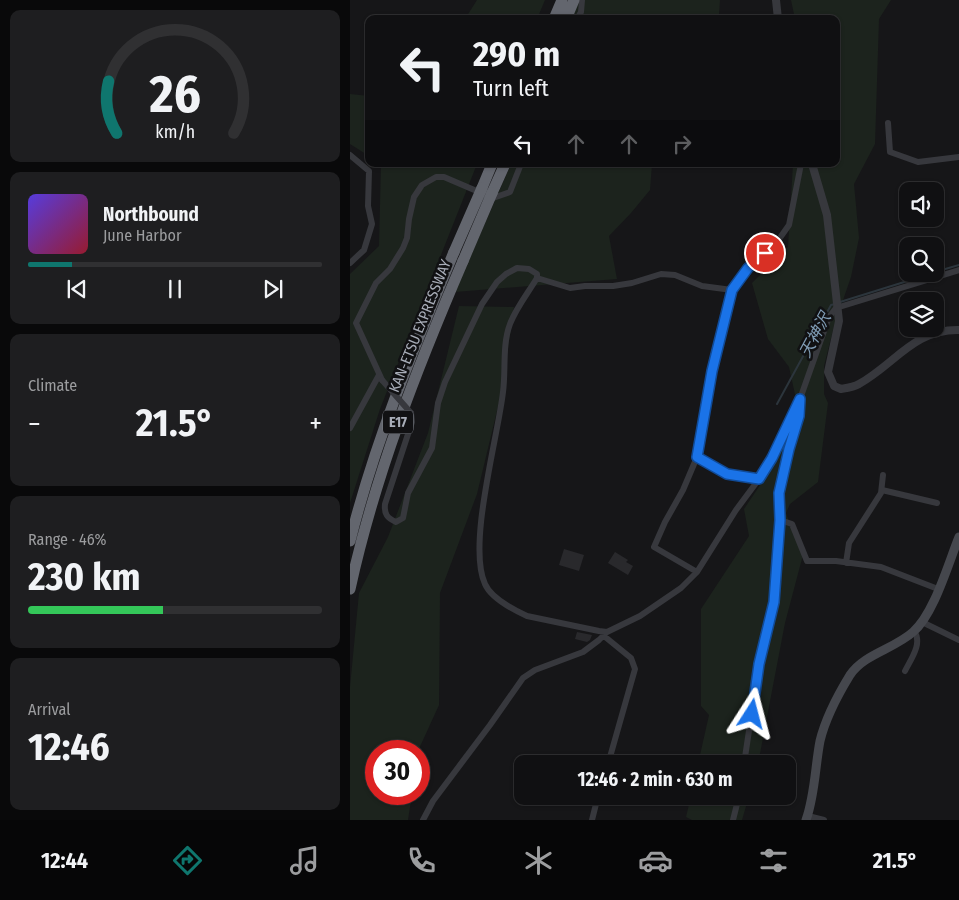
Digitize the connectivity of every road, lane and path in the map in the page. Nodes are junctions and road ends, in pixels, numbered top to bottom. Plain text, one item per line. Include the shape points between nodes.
1 (562, 0) edge
2 (574, 0) edge
3 (582, 0) edge
4 (776, 0) edge
5 (556, 15) edge
6 (568, 15) edge
7 (579, 15) edge
8 (778, 15) edge
9 (888, 123) dead end
10 (350, 155) edge
11 (959, 157) edge
12 (491, 167) edge
13 (503, 167) edge
14 (520, 167) edge
15 (800, 167) edge
16 (813, 167) edge
17 (487, 190) junction
18 (350, 263) edge
19 (959, 270) edge
20 (537, 278) junction
21 (732, 290) junction
22 (836, 308) junction
23 (353, 323) edge
24 (959, 330) edge
25 (380, 377) junction
26 (800, 399) junction
27 (350, 428) edge
28 (697, 457) junction
29 (883, 475) dead end
30 (759, 479) junction
31 (882, 490) junction
32 (937, 503) dead end
33 (780, 520) junction
34 (959, 537) edge
35 (350, 541) edge
36 (846, 563) junction
37 (697, 572) junction
38 (350, 589) edge
39 (938, 589) junction
40 (922, 622) junction
41 (914, 631) junction
42 (606, 634) junction
43 (959, 640) edge
44 (905, 671) dead end
45 (611, 755) edge
46 (745, 755) edge
47 (596, 805) edge
48 (737, 805) edge
49 (807, 818) edge
50 (423, 820) edge
51 (592, 820) edge
52 (733, 820) edge
53 (824, 820) edge

1 - 5 highway
2 - 6 highway
3 - 7 street
4 - 8 street
9 - 11 street via 890,152 918,162
10 - 18 street via 369,171 368,206 372,224 364,250
12 - 17 highway, KAN-ETSU EXPRESSWAY / E17
13 - 17 highway, KAN-ETSU EXPRESSWAY / E17
14 - 23 street via 510,192 493,198 444,177 436,177 422,185 411,206 403,248 390,269 376,283
15 - 21 street via 789,225 777,242 744,272
16 - 22 street via 827,215
17 - 35 highway, KAN-ETSU EXPRESSWAY / E17, bridge via 454,252 407,365 368,474
17 - 38 highway, KAN-ETSU EXPRESSWAY / E17, bridge via 463,261 398,421 367,518
19 - 22 street
20 - 21 street via 570,288 613,286 661,274 675,275 702,286
20 - 25 street, bridge via 537,274 529,269 517,268 496,282 482,304 445,382 438,404 432,448 408,493 403,518 396,522 385,513 385,504 412,422 411,412
20 - 42 street via 519,306 507,336 503,390 484,500 481,567 485,585 517,612
21 - 28 street via 712,371
22 - 24 street via 839,320 828,372 834,386 841,390 858,384 923,337
22 - 26 street via 829,317
23 - 25 street
25 - 27 street
26 - 30 street
26 - 33 street via 799,416 779,493
28 - 30 street via 727,474
28 - 37 street via 654,547
29 - 31 street
30 - 37 street
31 - 32 street
31 - 36 street via 849,543
33 - 36 street via 792,524 807,561
33 - 46 street via 774,602 759,664
34 - 39 main road
36 - 39 street via 881,567
37 - 42 street via 681,588 640,616
39 - 40 main road
40 - 41 main road
40 - 43 street
41 - 44 street via 919,639
41 - 49 main road via 862,663 847,681 821,740
42 - 45 street via 631,658 635,669
42 - 50 street via 583,652 523,678
47 - 51 street
48 - 52 street
49 - 53 street

